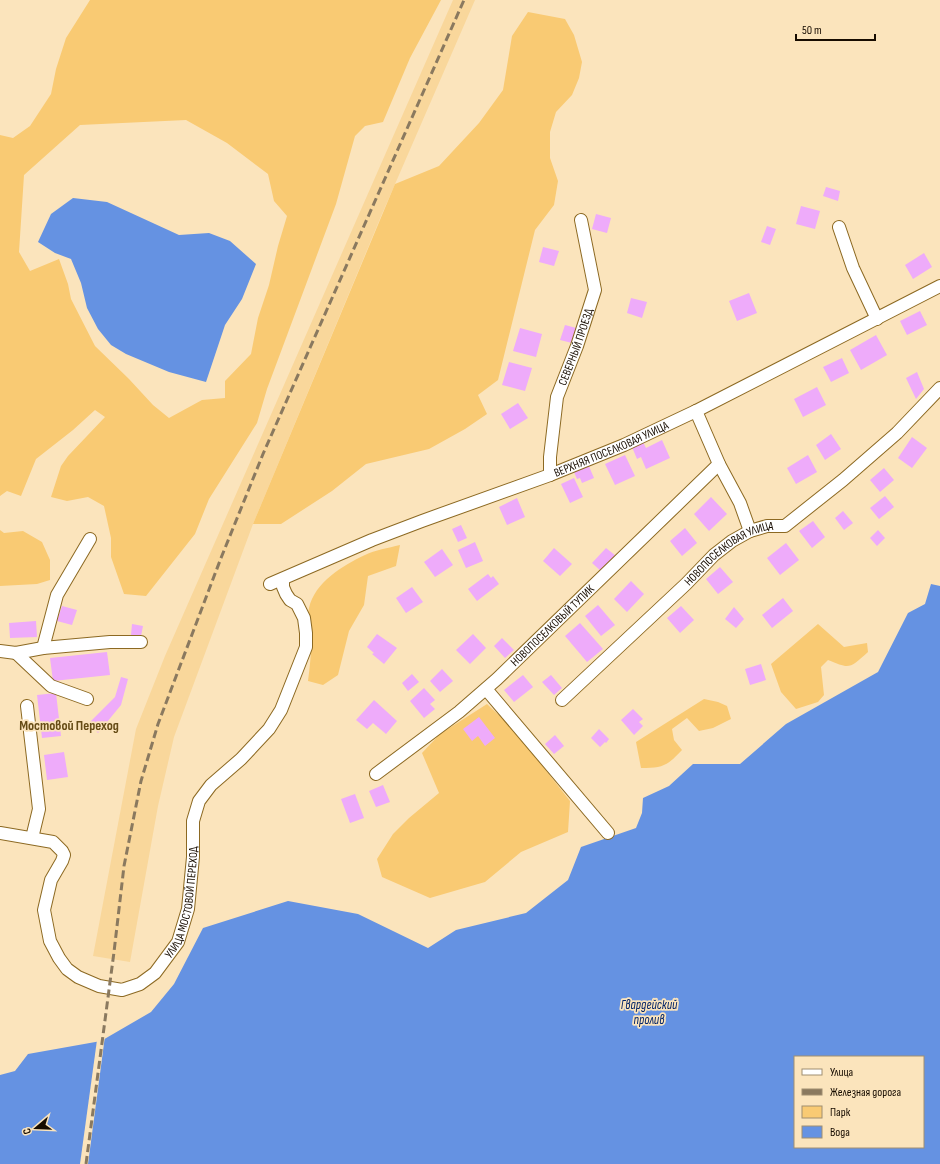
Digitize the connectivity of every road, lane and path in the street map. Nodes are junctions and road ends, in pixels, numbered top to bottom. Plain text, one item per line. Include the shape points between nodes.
1 (581, 220) dead end
2 (839, 227) dead end
3 (940, 286) edge
4 (877, 318) junction
5 (940, 388) edge
6 (696, 411) junction
7 (719, 464) junction
8 (550, 475) junction
9 (750, 531) junction
10 (90, 539) dead end
11 (283, 579) junction
12 (270, 584) dead end
13 (141, 642) dead end
14 (43, 648) junction
15 (0, 651) edge
16 (16, 654) junction
17 (486, 689) junction
18 (88, 699) dead end
19 (562, 700) dead end
20 (27, 706) dead end
21 (376, 774) dead end
22 (0, 833) edge
23 (608, 833) dead end
24 (32, 838) junction

1 - 8 street, СЕВЕРНЫЙ ПРОЕЗД via 595,290 558,397
2 - 4 street via 853,268
3 - 4 street, ВЕРХНЯЯ ПОСЕЛКОВАЯ УЛИЦА
4 - 6 street, ВЕРХНЯЯ ПОСЕЛКОВАЯ УЛИЦА
5 - 9 street, НОВОПОСЕЛКОВАЯ УЛИЦА via 897,433 784,526 766,526
6 - 7 street
6 - 8 street, ВЕРХНЯЯ ПОСЕЛКОВАЯ УЛИЦА via 624,445
7 - 9 street via 740,503
7 - 17 street, НОВОПОСЕЛКОВЫЙ ТУПИК
8 - 11 street, ВЕРХНЯЯ ПОСЕЛКОВАЯ УЛИЦА via 372,540
9 - 19 street, НОВОПОСЕЛКОВАЯ УЛИЦА via 714,555
10 - 14 street via 57,595
11 - 12 street, ВЕРХНЯЯ ПОСЕЛКОВАЯ УЛИЦА
11 - 24 street, УЛИЦА МОСТОВОЙ ПЕРЕХОД via 286,594 290,600 298,604 304,618 306,647 281,710 269,729 211,785 200,801 193,821 193,857 188,909 178,942 155,973 140,984 122,990 99,986 67,969 50,941 44,910 51,880 64,856 53,842
13 - 14 street
14 - 16 street
15 - 16 street
16 - 18 street via 51,686
17 - 21 street, НОВОПОСЕЛКОВЫЙ ТУПИК
17 - 23 street
20 - 24 street via 39,809
22 - 24 street, УЛИЦА МОСТОВОЙ ПЕРЕХОД

